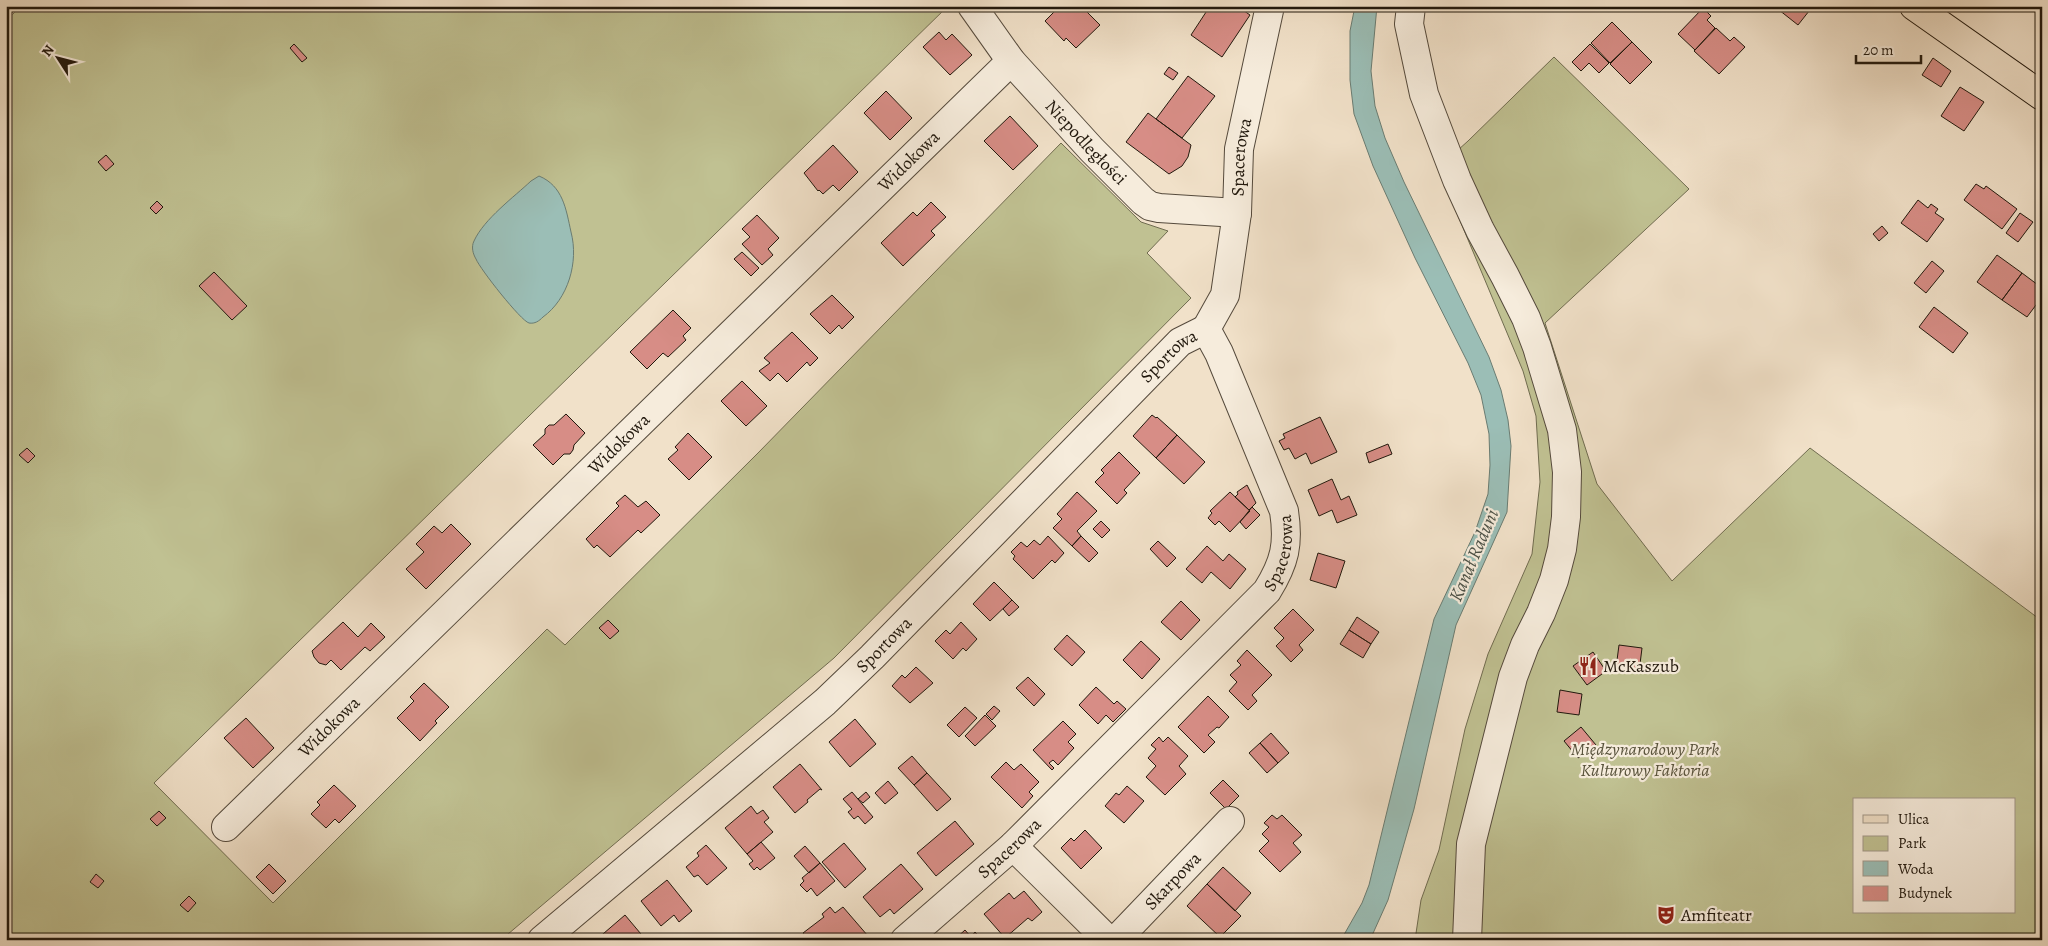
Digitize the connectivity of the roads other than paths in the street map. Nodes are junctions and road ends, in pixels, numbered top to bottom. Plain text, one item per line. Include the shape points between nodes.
1 (972, 6) edge
2 (1270, 6) edge
3 (1411, 6) edge
4 (1914, 6) edge
5 (1010, 61) junction
6 (2042, 96) edge
7 (1237, 213) junction
8 (1206, 329) junction
9 (1230, 821) dead end
10 (226, 828) dead end
11 (1013, 846) junction
12 (542, 940) edge
13 (905, 940) edge
14 (1108, 940) edge
15 (1116, 940) edge
16 (1467, 940) edge

1 - 5 street, Niepodległości
2 - 7 street, Spacerowa via 1239,149
3 - 16 street via 1409,24 1424,94 1457,180 1534,340 1562,430 1567,472 1566,517 1554,580 1513,677 1471,844
4 - 6 main road
5 - 7 street, Niepodległości via 1128,188 1150,206
5 - 10 street, Widokowa
7 - 8 street, Spacerowa via 1225,295
8 - 11 street, Spacerowa via 1284,511 1288,534 1278,574 1267,590
8 - 12 street, Sportowa via 1180,342 825,702
9 - 15 street, Skarpowa
11 - 13 street, Spacerowa
11 - 14 street

